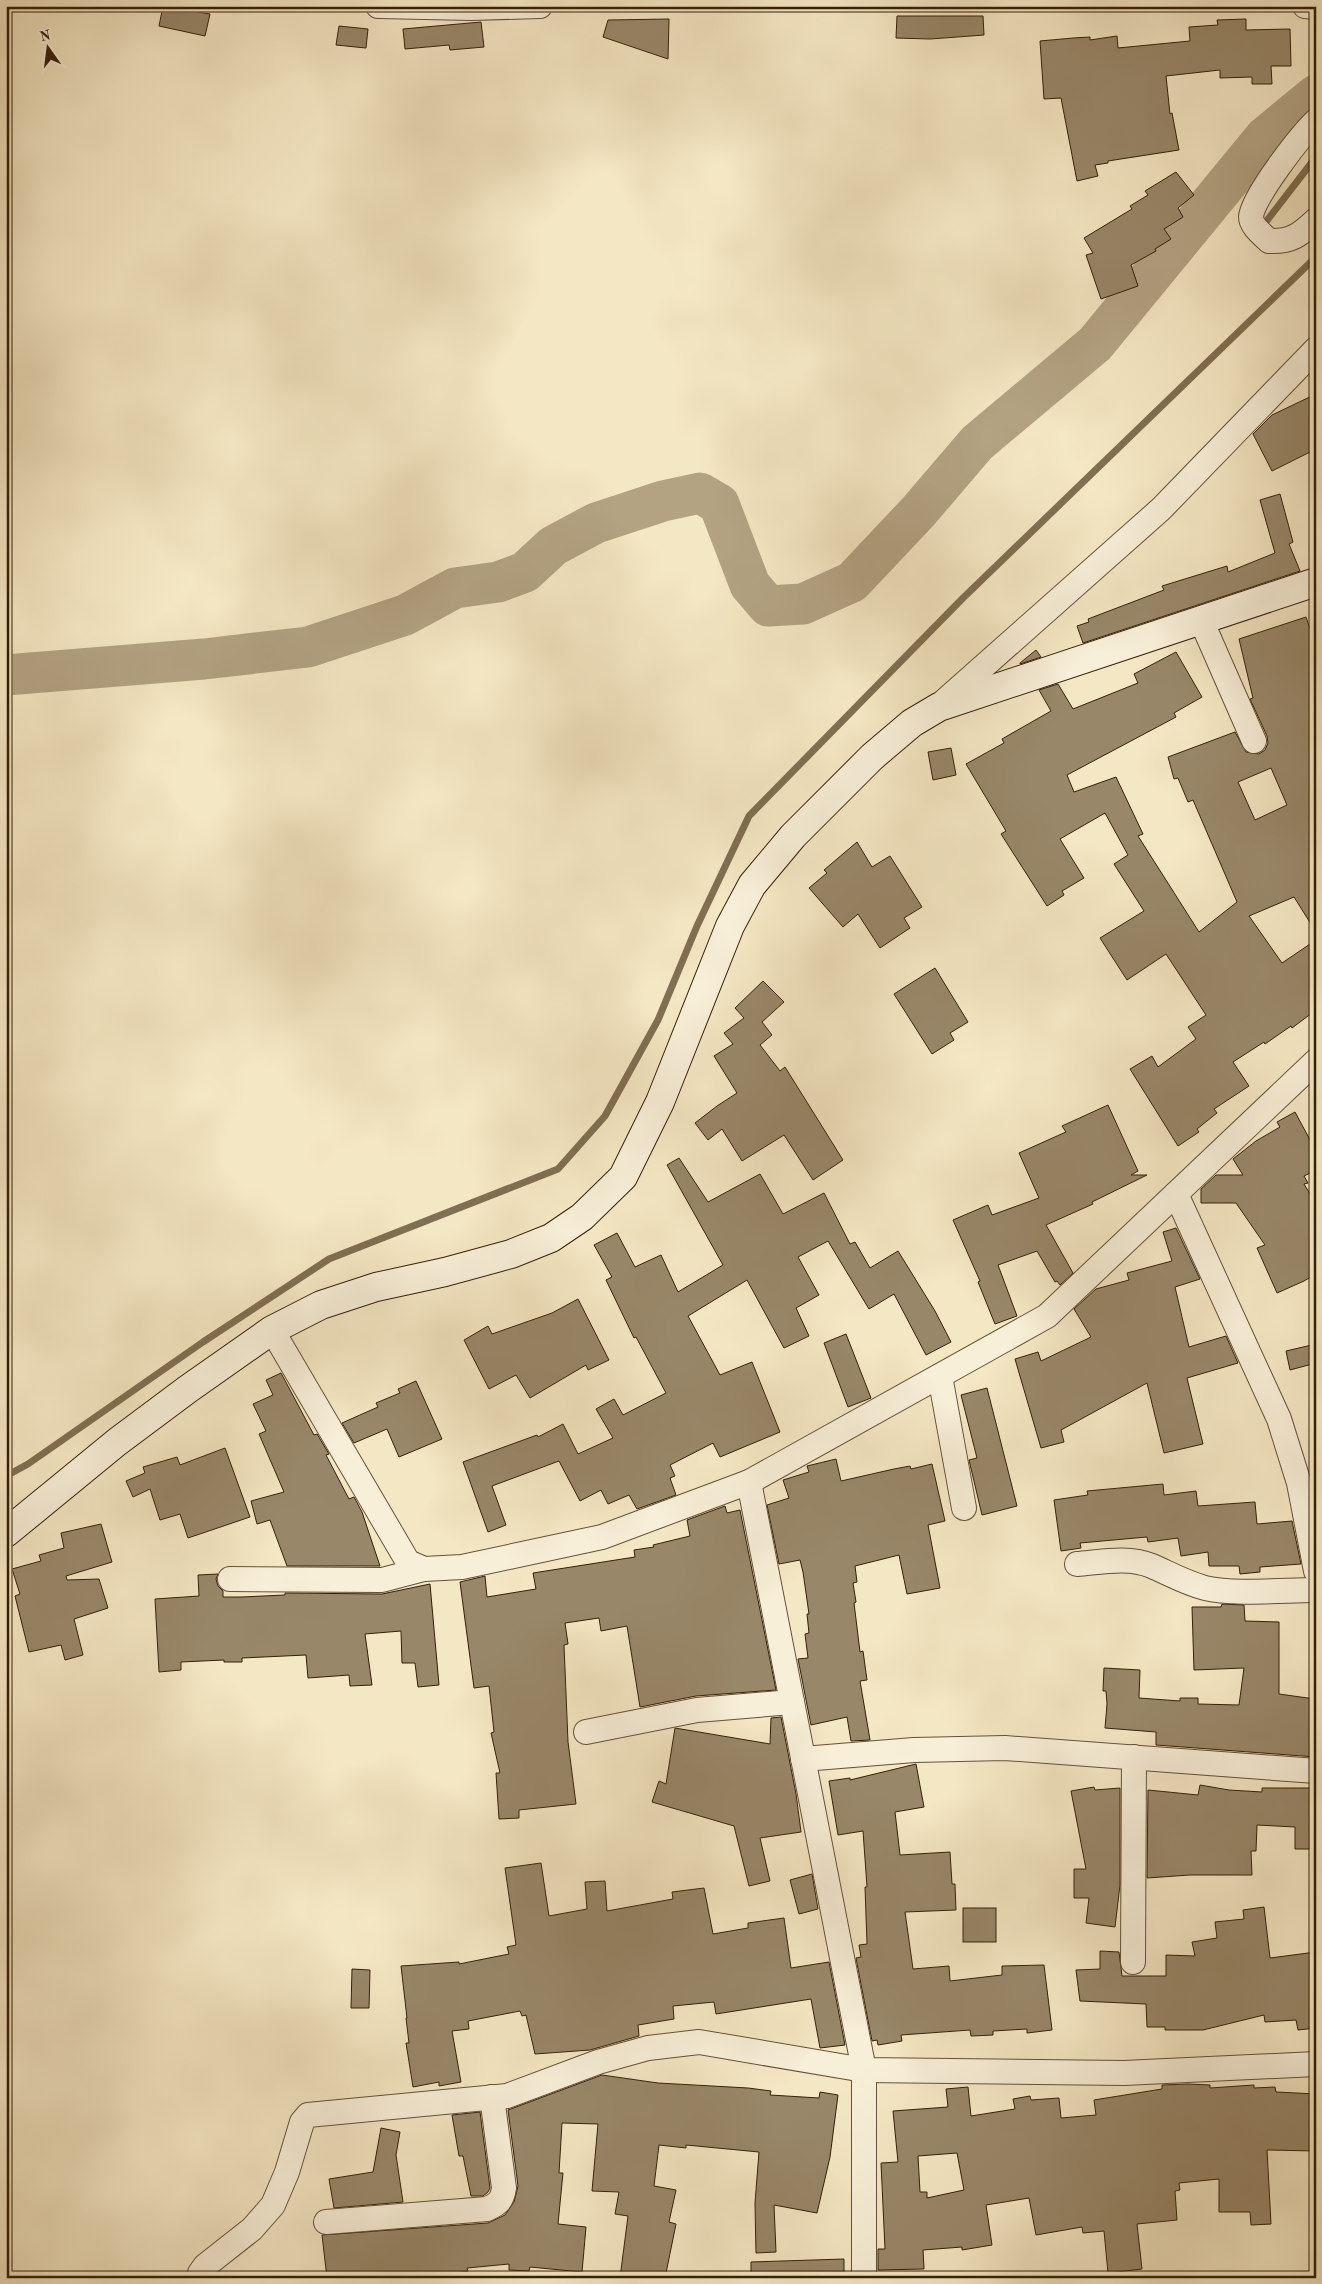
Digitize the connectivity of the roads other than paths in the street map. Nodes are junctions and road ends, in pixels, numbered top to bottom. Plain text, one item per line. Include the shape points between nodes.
1 (378, 6) edge
2 (540, 6) edge
3 (1305, 6) edge
4 (1316, 7) edge
5 (1316, 121) edge
6 (1316, 220) edge
7 (1316, 349) edge
8 (1316, 582) edge
9 (1201, 620) junction
10 (939, 707) junction
11 (1254, 741) dead end
12 (1316, 1061) edge
13 (1176, 1194) junction
14 (272, 1330) junction
15 (940, 1376) junction
16 (749, 1482) junction
17 (964, 1508) dead end
18 (6, 1532) edge
19 (1077, 1564) dead end
20 (424, 1569) junction
21 (1316, 1571) edge
22 (230, 1580) dead end
23 (1316, 1590) edge
24 (792, 1702) junction
25 (586, 1732) dead end
26 (1134, 1757) junction
27 (803, 1760) junction
28 (1316, 1771) edge
29 (1133, 1962) dead end
30 (1316, 2064) edge
31 (864, 2070) junction
32 (492, 2097) junction
33 (326, 2222) dead end
34 (200, 2278) edge
35 (864, 2278) edge

1 - 2 street
3 - 4 street
5 - 6 street via 1304,132 1255,202 1251,218 1261,233 1285,242
7 - 10 street via 1161,509
8 - 9 street
9 - 10 street
9 - 11 street
10 - 14 street via 912,723 872,757 793,836 752,885 730,926 660,1102 624,1177 607,1194 582,1217 551,1238 511,1254 376,1287 321,1305
12 - 13 street
13 - 15 street via 1047,1316
13 - 21 street via 1279,1419 1299,1483
14 - 18 street via 141,1424
14 - 20 street via 408,1562
15 - 16 street
15 - 17 street
16 - 20 street via 602,1537 462,1567
16 - 24 street
19 - 23 street via 1125,1560 1151,1565 1176,1579 1207,1588
20 - 22 street via 382,1580
24 - 25 street via 698,1710
24 - 27 street
26 - 27 street via 1005,1748 914,1750
26 - 28 street
26 - 29 street
27 - 31 street
30 - 31 street via 1124,2073
31 - 32 street via 699,2042 648,2048 598,2062 507,2096
31 - 35 street
32 - 33 street via 504,2188 499,2204 487,2209
32 - 34 street via 308,2115 302,2122 273,2205 252,2229 204,2266

